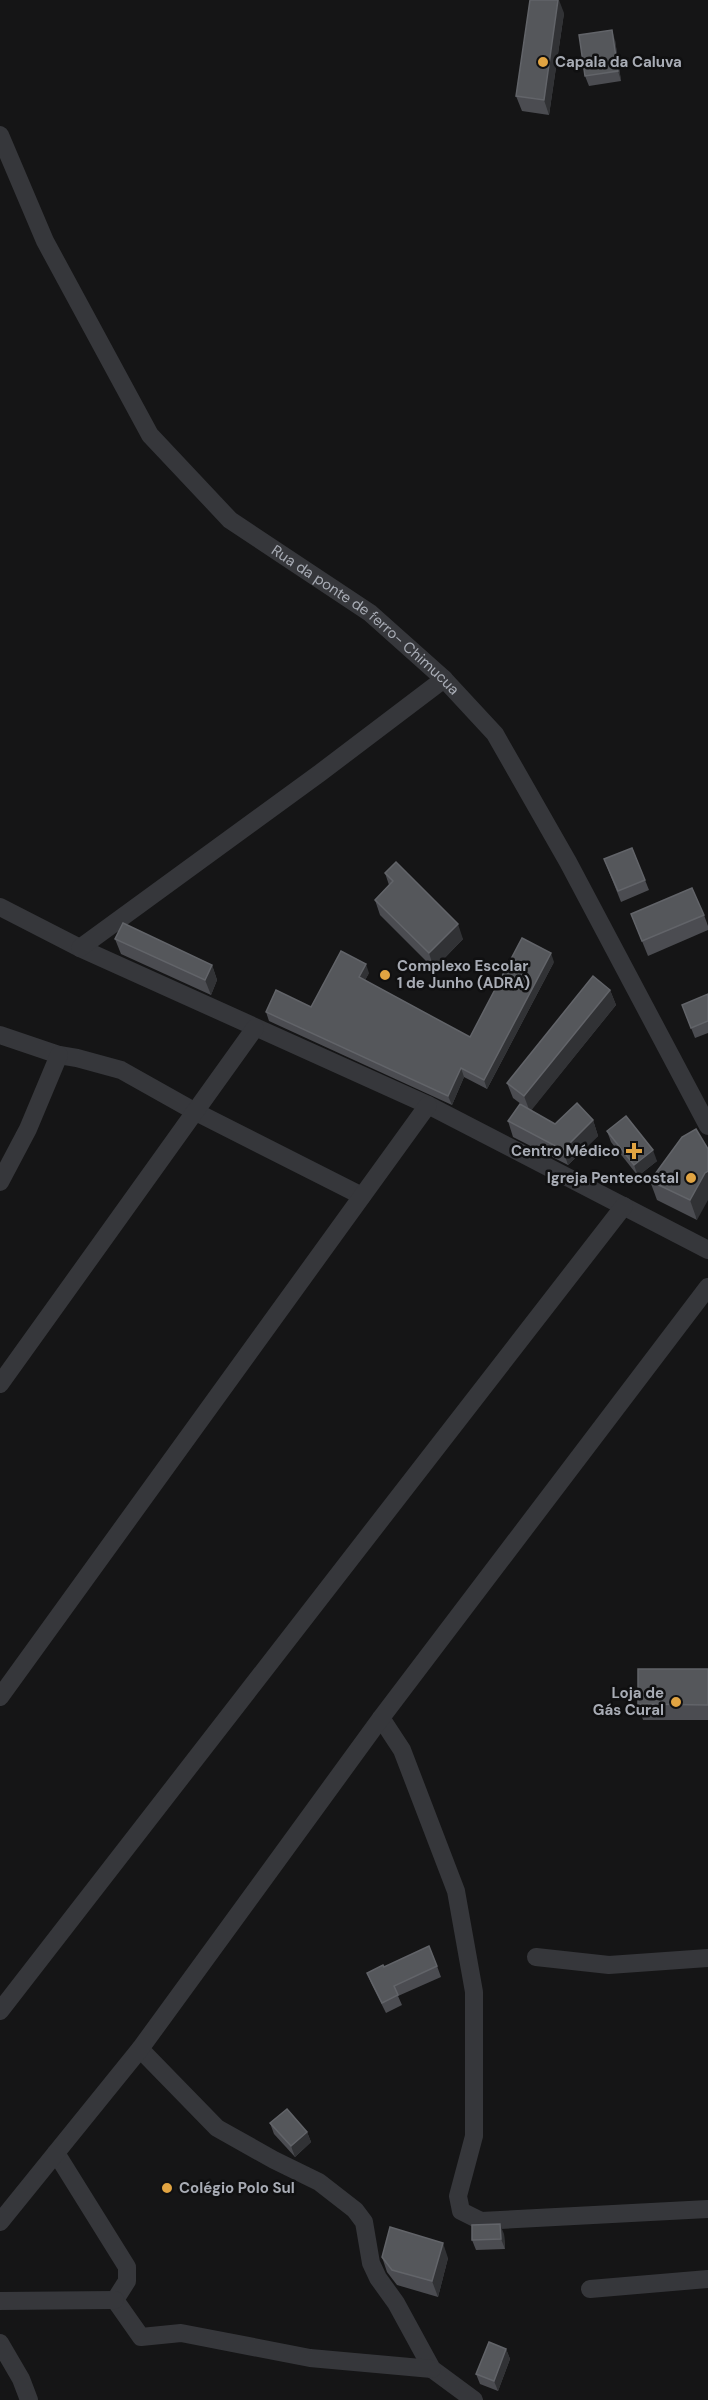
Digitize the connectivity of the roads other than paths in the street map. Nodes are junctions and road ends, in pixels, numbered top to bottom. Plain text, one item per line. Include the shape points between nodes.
1 (0, 135) edge
2 (444, 679) junction
3 (3, 913) edge
4 (80, 948) junction
5 (255, 1028) junction
6 (0, 1035) edge
7 (59, 1055) junction
8 (428, 1106) junction
9 (194, 1111) junction
10 (708, 1126) edge
11 (0, 1182) edge
12 (362, 1197) junction
13 (624, 1206) junction
14 (708, 1250) edge
15 (708, 1287) edge
16 (3, 1375) edge
17 (0, 1697) edge
18 (381, 1718) junction
19 (536, 1957) dead end
20 (708, 1958) edge
21 (0, 2011) edge
22 (140, 2049) junction
23 (57, 2153) junction
24 (708, 2209) edge
25 (0, 2222) edge
26 (708, 2279) edge
27 (590, 2289) dead end
28 (115, 2300) junction
29 (0, 2301) edge
30 (0, 2343) edge
31 (432, 2369) junction
32 (29, 2400) edge
33 (474, 2400) edge

1 - 2 street, Rua da ponte de ferro- Chimucua via 45,241 150,435 230,520 370,614
2 - 4 street
2 - 10 street, Rua da ponte de ferro- Chimucua via 495,734 574,873
3 - 4 street
4 - 5 street
5 - 8 street
5 - 9 street
6 - 7 street
7 - 9 street via 122,1070
7 - 11 street via 28,1129
8 - 12 street
8 - 13 street
9 - 12 street
9 - 16 street
12 - 17 street
13 - 14 street
13 - 21 street
15 - 18 street
18 - 22 street
18 - 24 street via 402,1750 456,1891 474,1992 474,2136 459,2196 461,2211 481,2221
19 - 20 street via 609,1965
22 - 23 street
22 - 31 street via 217,2128 320,2182 355,2210 364,2222 371,2263 378,2278
23 - 25 street
23 - 28 street via 127,2267 127,2281
26 - 27 street
28 - 29 street
28 - 31 street via 141,2337 181,2333 310,2358
30 - 32 street
31 - 33 street

